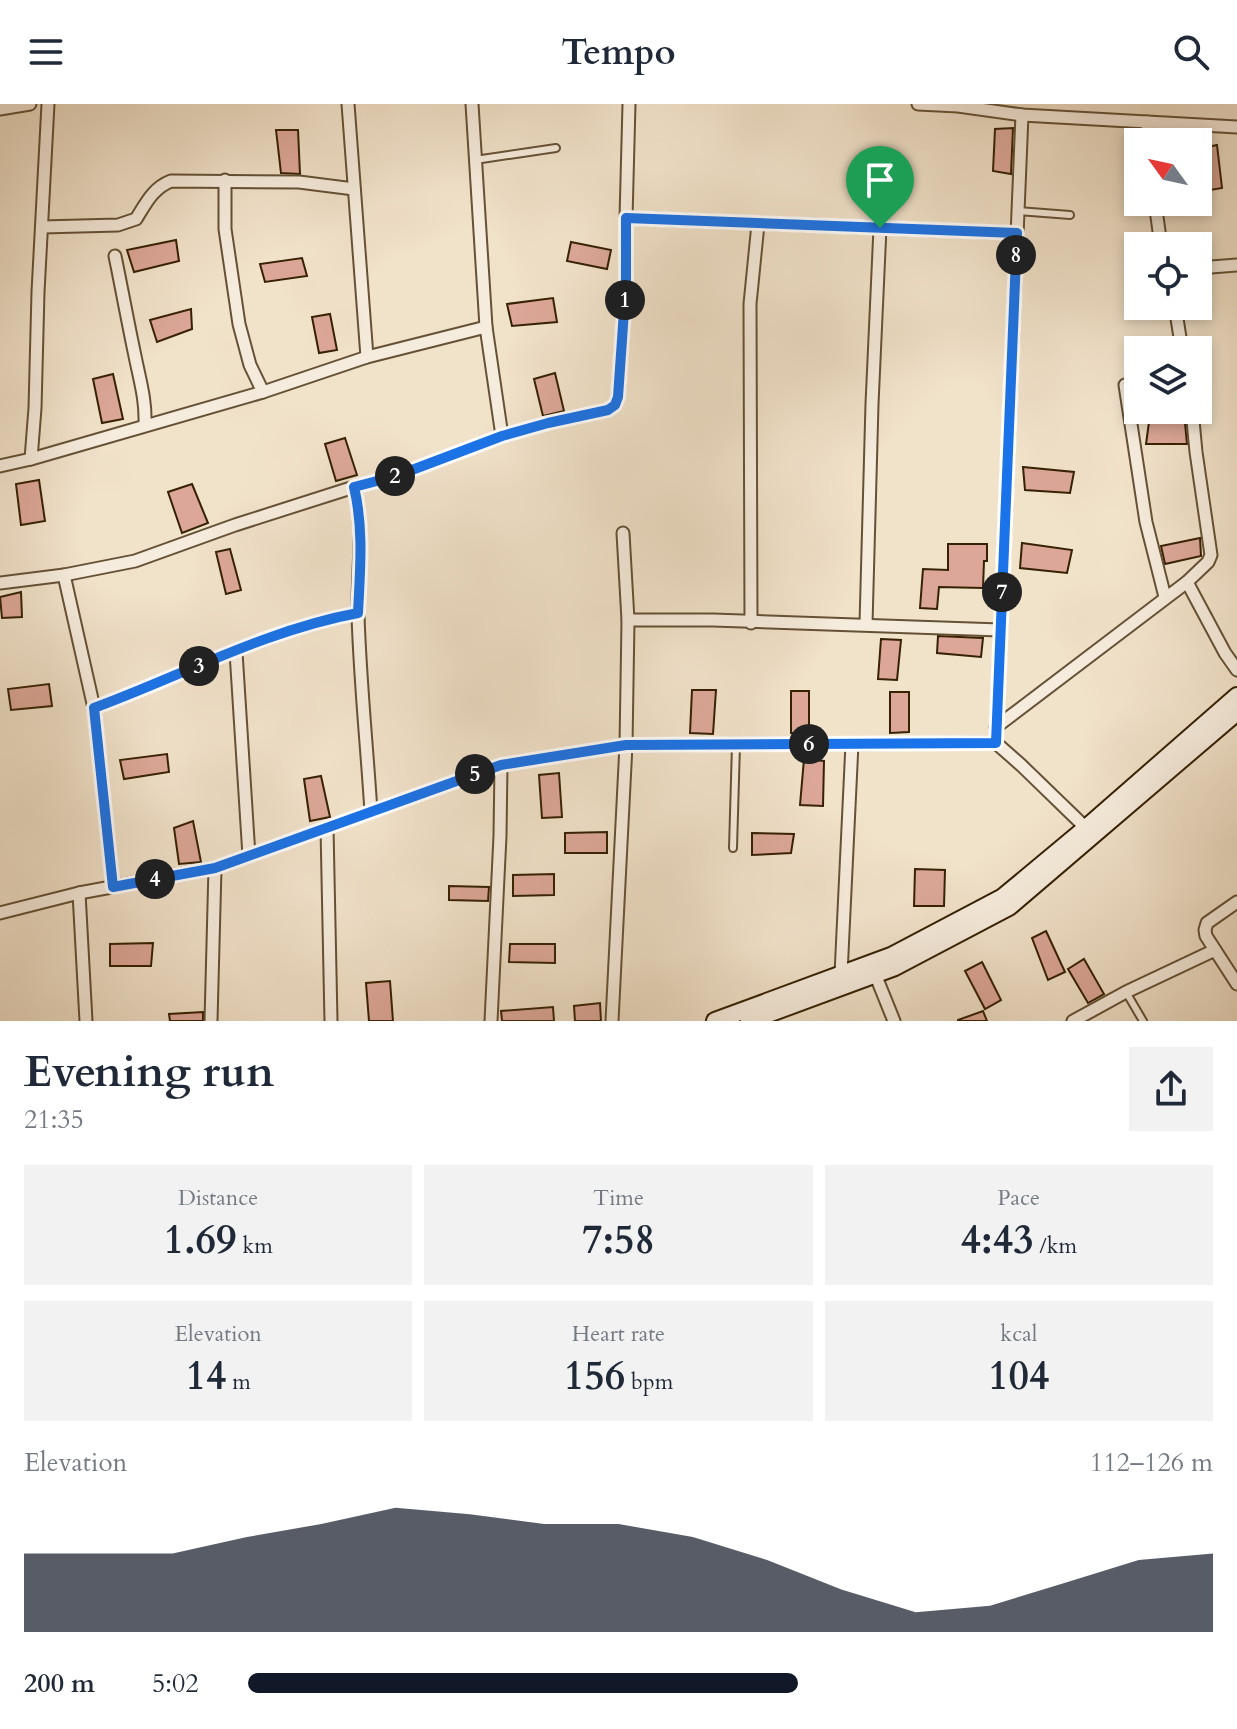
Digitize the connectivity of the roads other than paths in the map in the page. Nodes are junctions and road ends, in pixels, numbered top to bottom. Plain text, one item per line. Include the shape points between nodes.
1 (30, 104) edge
2 (48, 104) edge
3 (348, 104) edge
4 (472, 104) edge
5 (629, 104) edge
6 (918, 104) edge
7 (958, 105) edge
8 (0, 109) edge
9 (1022, 115) junction
10 (1147, 122) junction
11 (1237, 127) edge
12 (1148, 128) edge
13 (556, 148) dead end
14 (475, 160) junction
15 (225, 180) junction
16 (354, 189) junction
17 (1018, 211) junction
18 (1070, 215) dead end
19 (626, 218) junction
20 (758, 224) junction
21 (42, 227) junction
22 (880, 228) junction
23 (1017, 233) junction
24 (115, 256) dead end
25 (1237, 265) edge
26 (1212, 267) edge
27 (486, 327) junction
28 (367, 357) junction
29 (263, 392) junction
30 (1131, 424) edge
31 (1193, 424) edge
32 (145, 425) junction
33 (502, 436) junction
34 (31, 459) junction
35 (0, 466) edge
36 (354, 487) junction
37 (623, 533) dead end
38 (64, 575) junction
39 (1187, 582) junction
40 (0, 583) edge
41 (1165, 597) junction
42 (358, 613) junction
43 (628, 620) junction
44 (751, 623) junction
45 (866, 624) junction
46 (1000, 630) junction
47 (236, 652) junction
48 (1237, 670) edge
49 (1237, 696) edge
50 (94, 708) junction
51 (1237, 712) edge
52 (996, 727) junction
53 (996, 743) junction
54 (852, 744) junction
55 (626, 745) junction
56 (736, 745) junction
57 (501, 765) junction
58 (371, 812) junction
59 (327, 828) junction
60 (1086, 828) junction
61 (733, 848) dead end
62 (249, 856) junction
63 (215, 868) junction
64 (113, 887) junction
65 (79, 893) junction
66 (1237, 902) edge
67 (0, 913) edge
68 (1215, 950) junction
69 (841, 974) junction
70 (875, 974) junction
71 (1237, 984) edge
72 (1126, 992) junction
73 (86, 1021) edge
74 (211, 1021) edge
75 (331, 1021) edge
76 (491, 1021) edge
77 (612, 1021) edge
78 (715, 1021) edge
79 (749, 1021) edge
80 (894, 1021) edge
81 (1073, 1021) edge
82 (1143, 1021) edge

1 - 8 street
2 - 21 street
3 - 16 street
4 - 14 street
5 - 19 street
6 - 7 street
7 - 9 street
9 - 10 street
9 - 17 street
10 - 11 street
10 - 12 street
13 - 14 lane
14 - 27 street
15 - 16 street
15 - 21 street via 184,179 160,185 136,219 118,225
15 - 29 street via 225,229 239,324
16 - 28 street
17 - 18 lane
17 - 23 street
19 - 20 street
19 - 33 street via 615,405
20 - 22 street
20 - 44 street via 750,304
21 - 34 street
22 - 23 street
22 - 45 street
23 - 46 street
24 - 32 street via 143,388
25 - 26 street
27 - 28 street
27 - 33 street
28 - 29 street
29 - 32 street
30 - 41 street via 1146,522
31 - 39 street via 1211,555
32 - 34 street
33 - 36 street
34 - 35 street
36 - 38 street via 135,561
36 - 42 street via 361,541
37 - 43 street
38 - 40 street
38 - 50 street
39 - 41 street
39 - 48 street
41 - 52 street
42 - 47 street
42 - 58 street
43 - 44 street
43 - 55 street
44 - 45 street
45 - 46 street
46 - 52 street
47 - 50 street
47 - 62 street
49 - 60 street
50 - 64 street
51 - 70 street via 1009,907
52 - 53 street
53 - 54 street
53 - 60 street
54 - 56 street
54 - 69 street
55 - 56 street
55 - 57 street
55 - 77 street
56 - 61 lane
57 - 58 street
57 - 76 street
58 - 59 street
59 - 62 street
59 - 75 street
60 - 69 street via 1003,897 891,956
62 - 63 street
63 - 64 street
63 - 74 street
64 - 65 street
65 - 67 street
65 - 73 street
66 - 68 street via 1207,923 1206,936
68 - 71 street
68 - 72 street
69 - 78 street
70 - 79 street
70 - 80 street
72 - 81 street
72 - 82 lane

